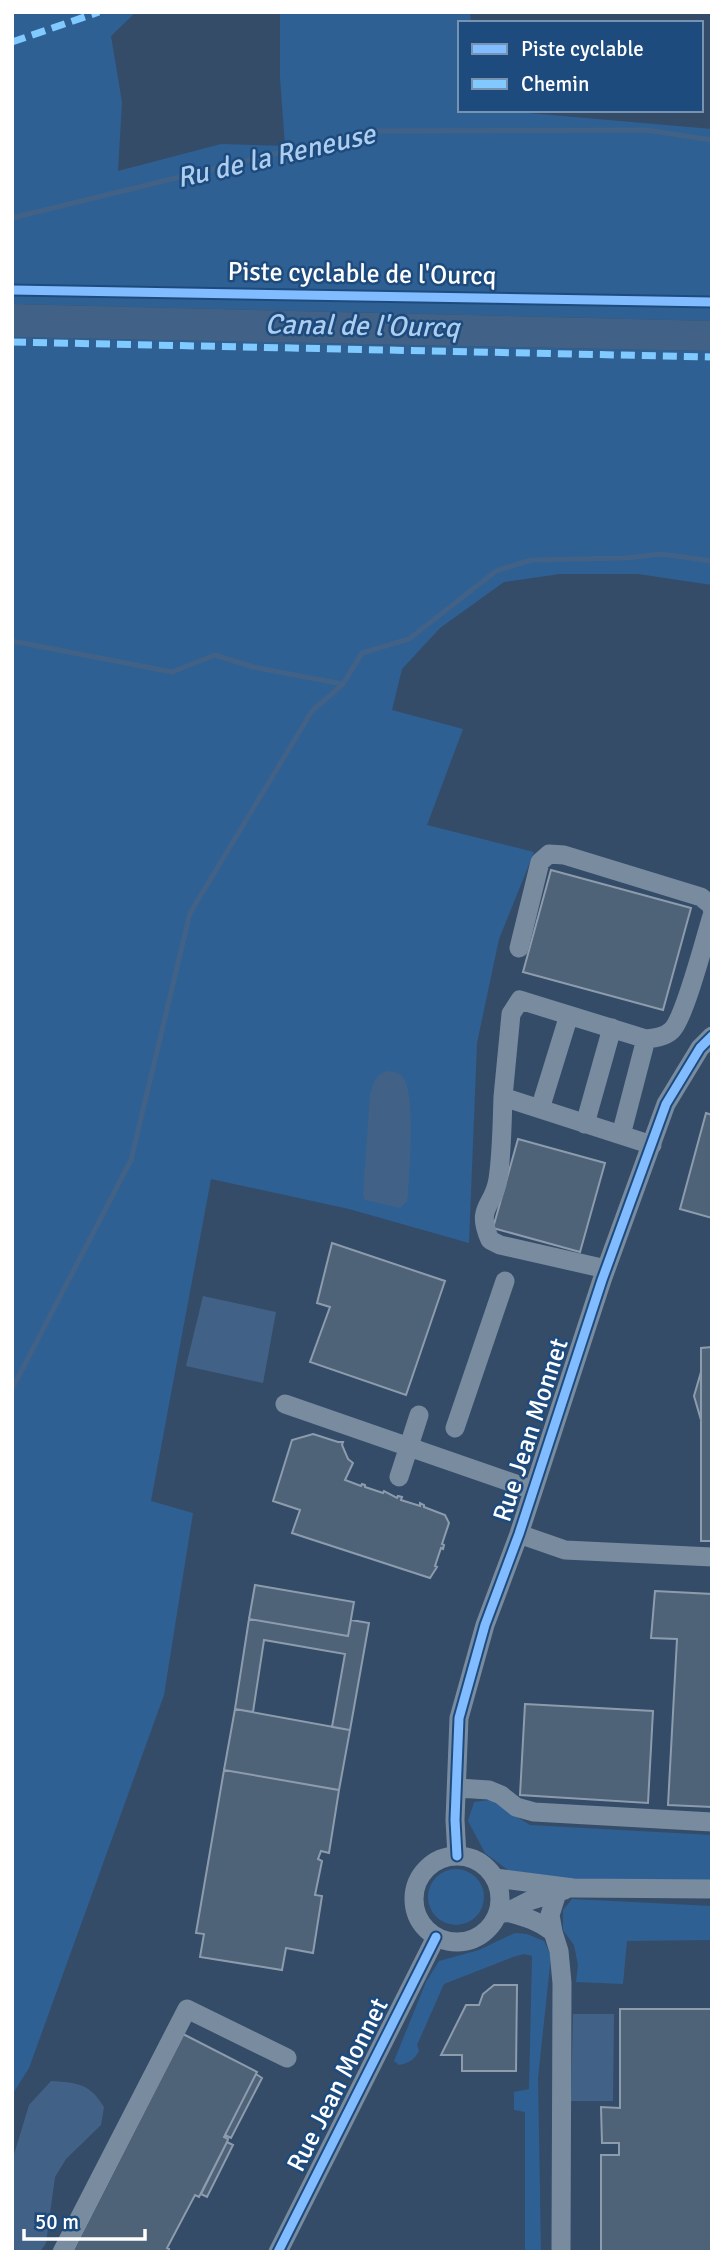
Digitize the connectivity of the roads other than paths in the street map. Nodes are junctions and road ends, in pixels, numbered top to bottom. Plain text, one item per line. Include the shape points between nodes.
1 (712, 909) edge
2 (712, 916) edge
3 (519, 948) dead end
4 (569, 1015) junction
5 (612, 1028) junction
6 (712, 1036) edge
7 (646, 1039) junction
8 (503, 1097) junction
9 (540, 1109) junction
10 (585, 1124) junction
11 (621, 1135) junction
12 (652, 1145) junction
13 (606, 1269) junction
14 (505, 1281) dead end
15 (285, 1404) dead end
16 (419, 1415) dead end
17 (455, 1428) dead end
18 (408, 1446) junction
19 (399, 1477) dead end
20 (533, 1490) junction
21 (519, 1534) junction
22 (712, 1557) edge
23 (458, 1788) junction
24 (712, 1822) edge
25 (457, 1856) junction
26 (495, 1878) junction
27 (712, 1889) edge
28 (565, 1891) junction
29 (501, 1915) junction
30 (553, 1932) junction
31 (436, 1937) junction
32 (287, 2058) dead end
33 (62, 2252) edge
34 (278, 2252) edge
35 (561, 2252) edge

1 - 3 street via 701,897 549,854 540,862
2 - 7 street via 681,1015 672,1030 660,1038
4 - 5 street
4 - 8 street via 520,1000 511,1014
4 - 9 street
5 - 7 street
5 - 10 street
6 - 12 street, Rue Jean Monnet via 666,1104
7 - 11 street
8 - 9 street
8 - 13 street via 498,1183 484,1210 490,1240
9 - 10 street
10 - 11 street
11 - 12 street
12 - 13 street, Rue Jean Monnet
13 - 20 street, Rue Jean Monnet
14 - 17 street
15 - 18 street
16 - 18 street
18 - 19 street
18 - 20 street
20 - 21 street, Rue Jean Monnet
21 - 22 street via 565,1550
21 - 23 street, Rue Jean Monnet via 485,1625 459,1718
23 - 24 street via 489,1790 534,1812
23 - 25 street, Rue Jean Monnet
25 - 26 street via 479,1862
25 - 31 street via 445,1857 424,1870 414,1892 418,1918
26 - 28 street
26 - 29 street
27 - 28 street
28 - 29 street
28 - 30 street via 550,1915
29 - 30 street via 530,1918
29 - 31 street via 477,1937 463,1942
30 - 35 street via 562,1983
31 - 34 street, Rue Jean Monnet
32 - 33 street via 187,2009

